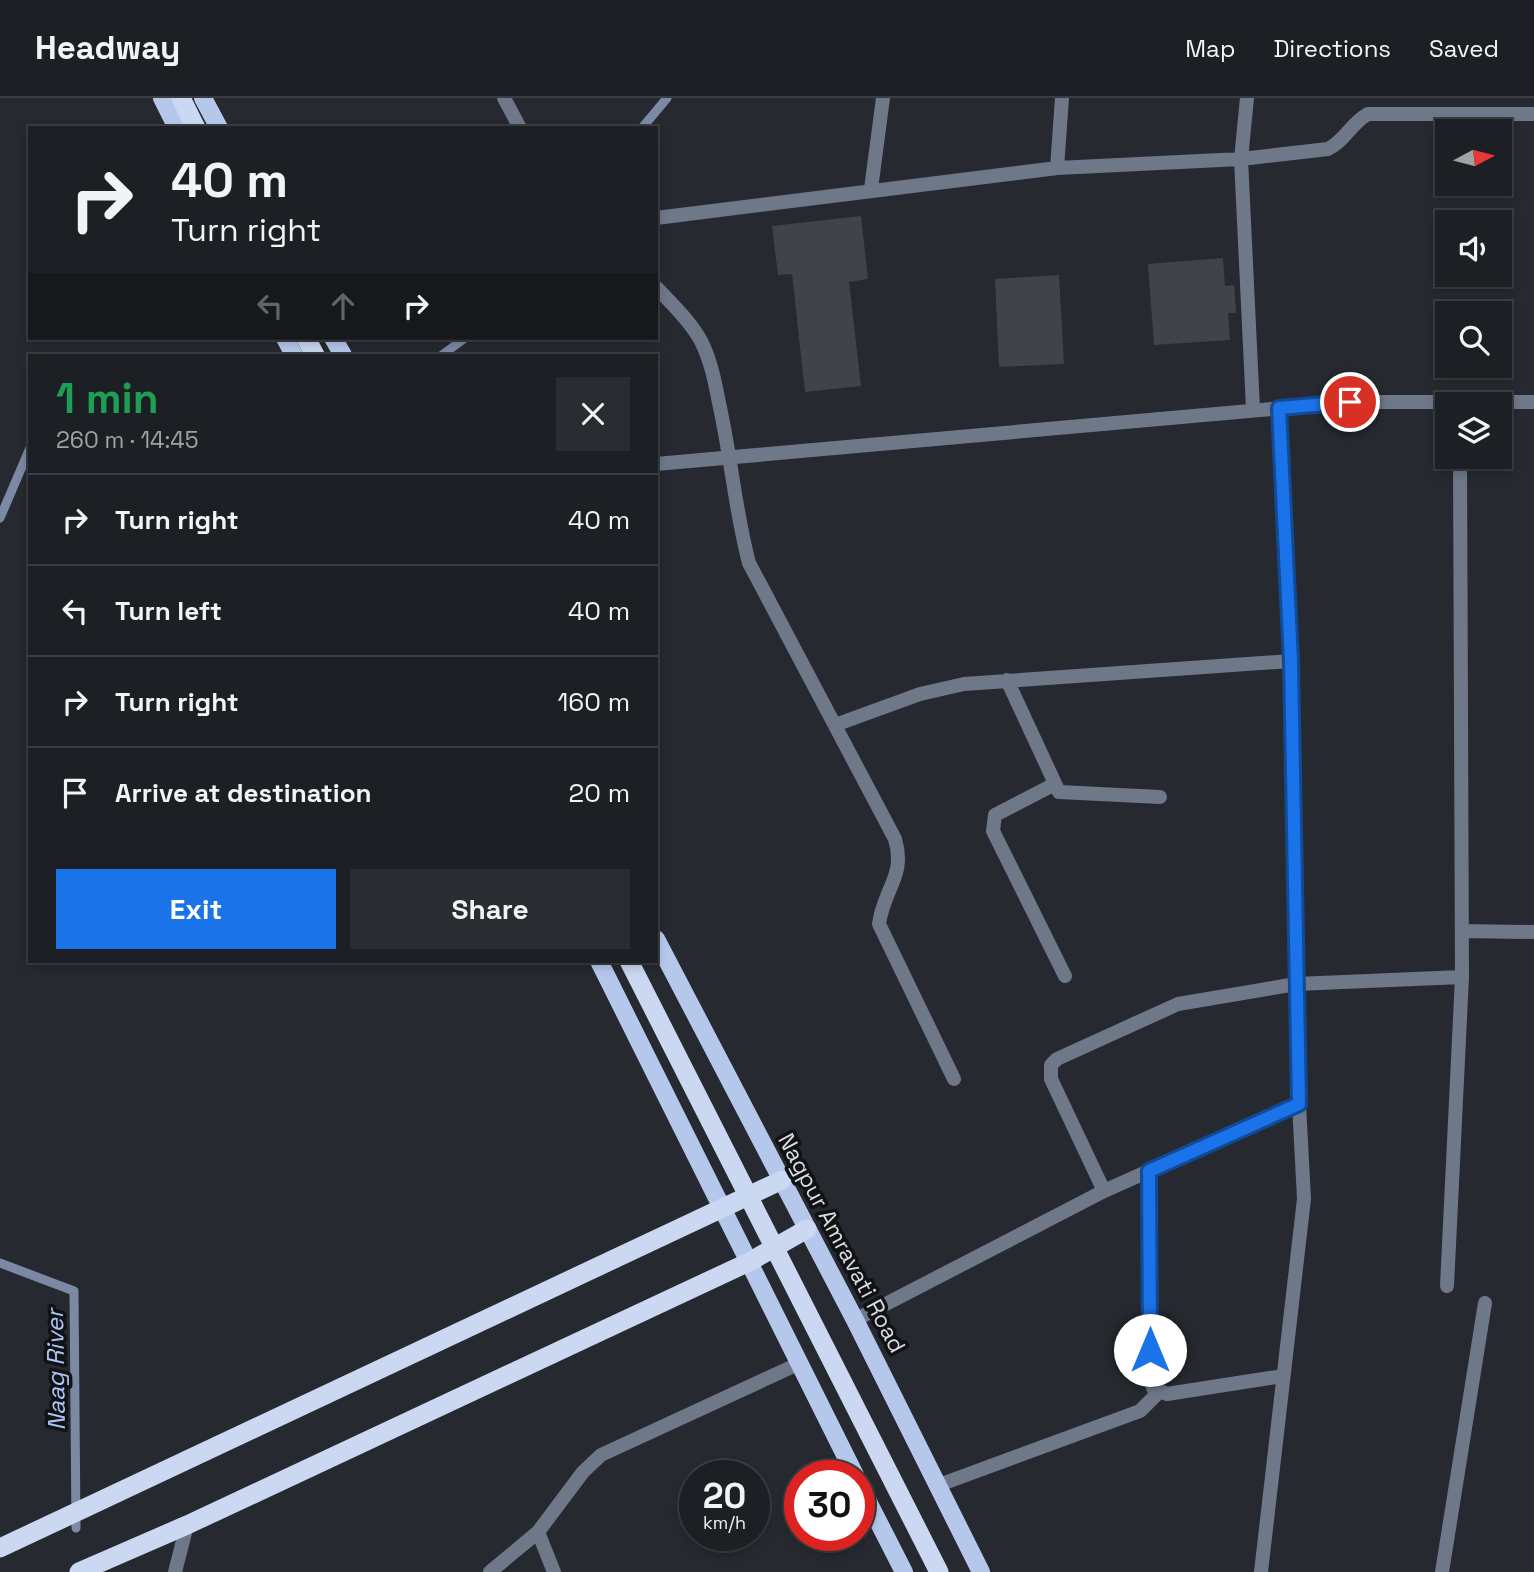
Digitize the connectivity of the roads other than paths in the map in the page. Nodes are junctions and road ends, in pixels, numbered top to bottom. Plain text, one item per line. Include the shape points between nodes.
1 (162, 98) edge
2 (181, 98) edge
3 (203, 98) edge
4 (504, 98) edge
5 (883, 98) edge
6 (1062, 98) edge
7 (1247, 98) edge
8 (1534, 114) edge
9 (176, 126) edge
10 (195, 126) edge
11 (218, 126) edge
12 (519, 126) edge
13 (1241, 159) junction
14 (1056, 168) junction
15 (872, 189) junction
16 (658, 218) edge
17 (658, 289) edge
18 (1512, 402) edge
19 (1534, 402) edge
20 (1435, 403) edge
21 (1279, 408) junction
22 (1253, 410) junction
23 (731, 455) junction
24 (658, 464) edge
25 (1460, 469) edge
26 (1291, 661) junction
27 (1007, 680) junction
28 (835, 726) junction
29 (1053, 785) junction
30 (1160, 797) dead end
31 (1462, 931) junction
32 (1534, 932) edge
33 (658, 943) edge
34 (600, 963) edge
35 (630, 963) edge
36 (1065, 976) dead end
37 (1462, 977) junction
38 (1296, 984) junction
39 (954, 1079) dead end
40 (1299, 1104) junction
41 (1149, 1171) junction
42 (782, 1180) junction
43 (1104, 1191) junction
44 (722, 1207) junction
45 (807, 1228) junction
46 (749, 1262) junction
47 (1447, 1286) dead end
48 (1485, 1303) dead end
49 (855, 1320) junction
50 (798, 1364) junction
51 (1283, 1376) junction
52 (1159, 1392) junction
53 (847, 1460) edge
54 (939, 1485) junction
55 (875, 1515) edge
56 (187, 1525) junction
57 (538, 1532) junction
58 (0, 1548) edge
59 (79, 1572) edge
60 (175, 1572) edge
61 (490, 1572) edge
62 (554, 1572) edge
63 (904, 1572) edge
64 (940, 1572) edge
65 (981, 1572) edge
66 (1261, 1572) edge
67 (1442, 1572) edge

1 - 9 main road
2 - 10 highway
3 - 11 main road
4 - 12 street
5 - 15 street
6 - 14 street
7 - 13 street
8 - 13 street via 1368,114 1328,149
13 - 14 street
13 - 22 street
14 - 15 street
15 - 16 street
17 - 23 street via 701,341
18 - 19 street
20 - 21 street via 1350,402
21 - 22 street
21 - 26 street
22 - 23 street
23 - 24 street
23 - 28 street via 749,563
25 - 31 street
26 - 27 street
26 - 38 street
27 - 28 street via 920,694
27 - 29 street
28 - 39 street via 895,839 901,859 879,924
29 - 30 street via 1068,794
29 - 36 street via 995,815 992,821
31 - 32 street
31 - 37 street
33 - 42 main road, Nagpur Amravati Road
34 - 44 main road
35 - 64 highway, bridge
37 - 38 street
37 - 47 street
38 - 40 street
38 - 43 street via 1178,1004 1051,1065 1051,1079
40 - 41 street
40 - 51 street via 1304,1199
41 - 43 street
41 - 52 street via 1150,1376
42 - 44 highway
42 - 45 main road, Nagpur Amravati Road
43 - 49 street
44 - 46 main road
44 - 58 highway
45 - 46 highway
45 - 49 main road, Nagpur Amravati Road
46 - 50 main road
46 - 56 highway
48 - 67 street
49 - 54 main road, Nagpur Amravati Road
50 - 53 main road
50 - 57 street via 601,1455
51 - 52 street
51 - 66 street
52 - 54 street via 1140,1411
54 - 65 main road, Nagpur Amravati Road
55 - 63 main road
56 - 59 highway
56 - 60 street
57 - 61 street
57 - 62 street

